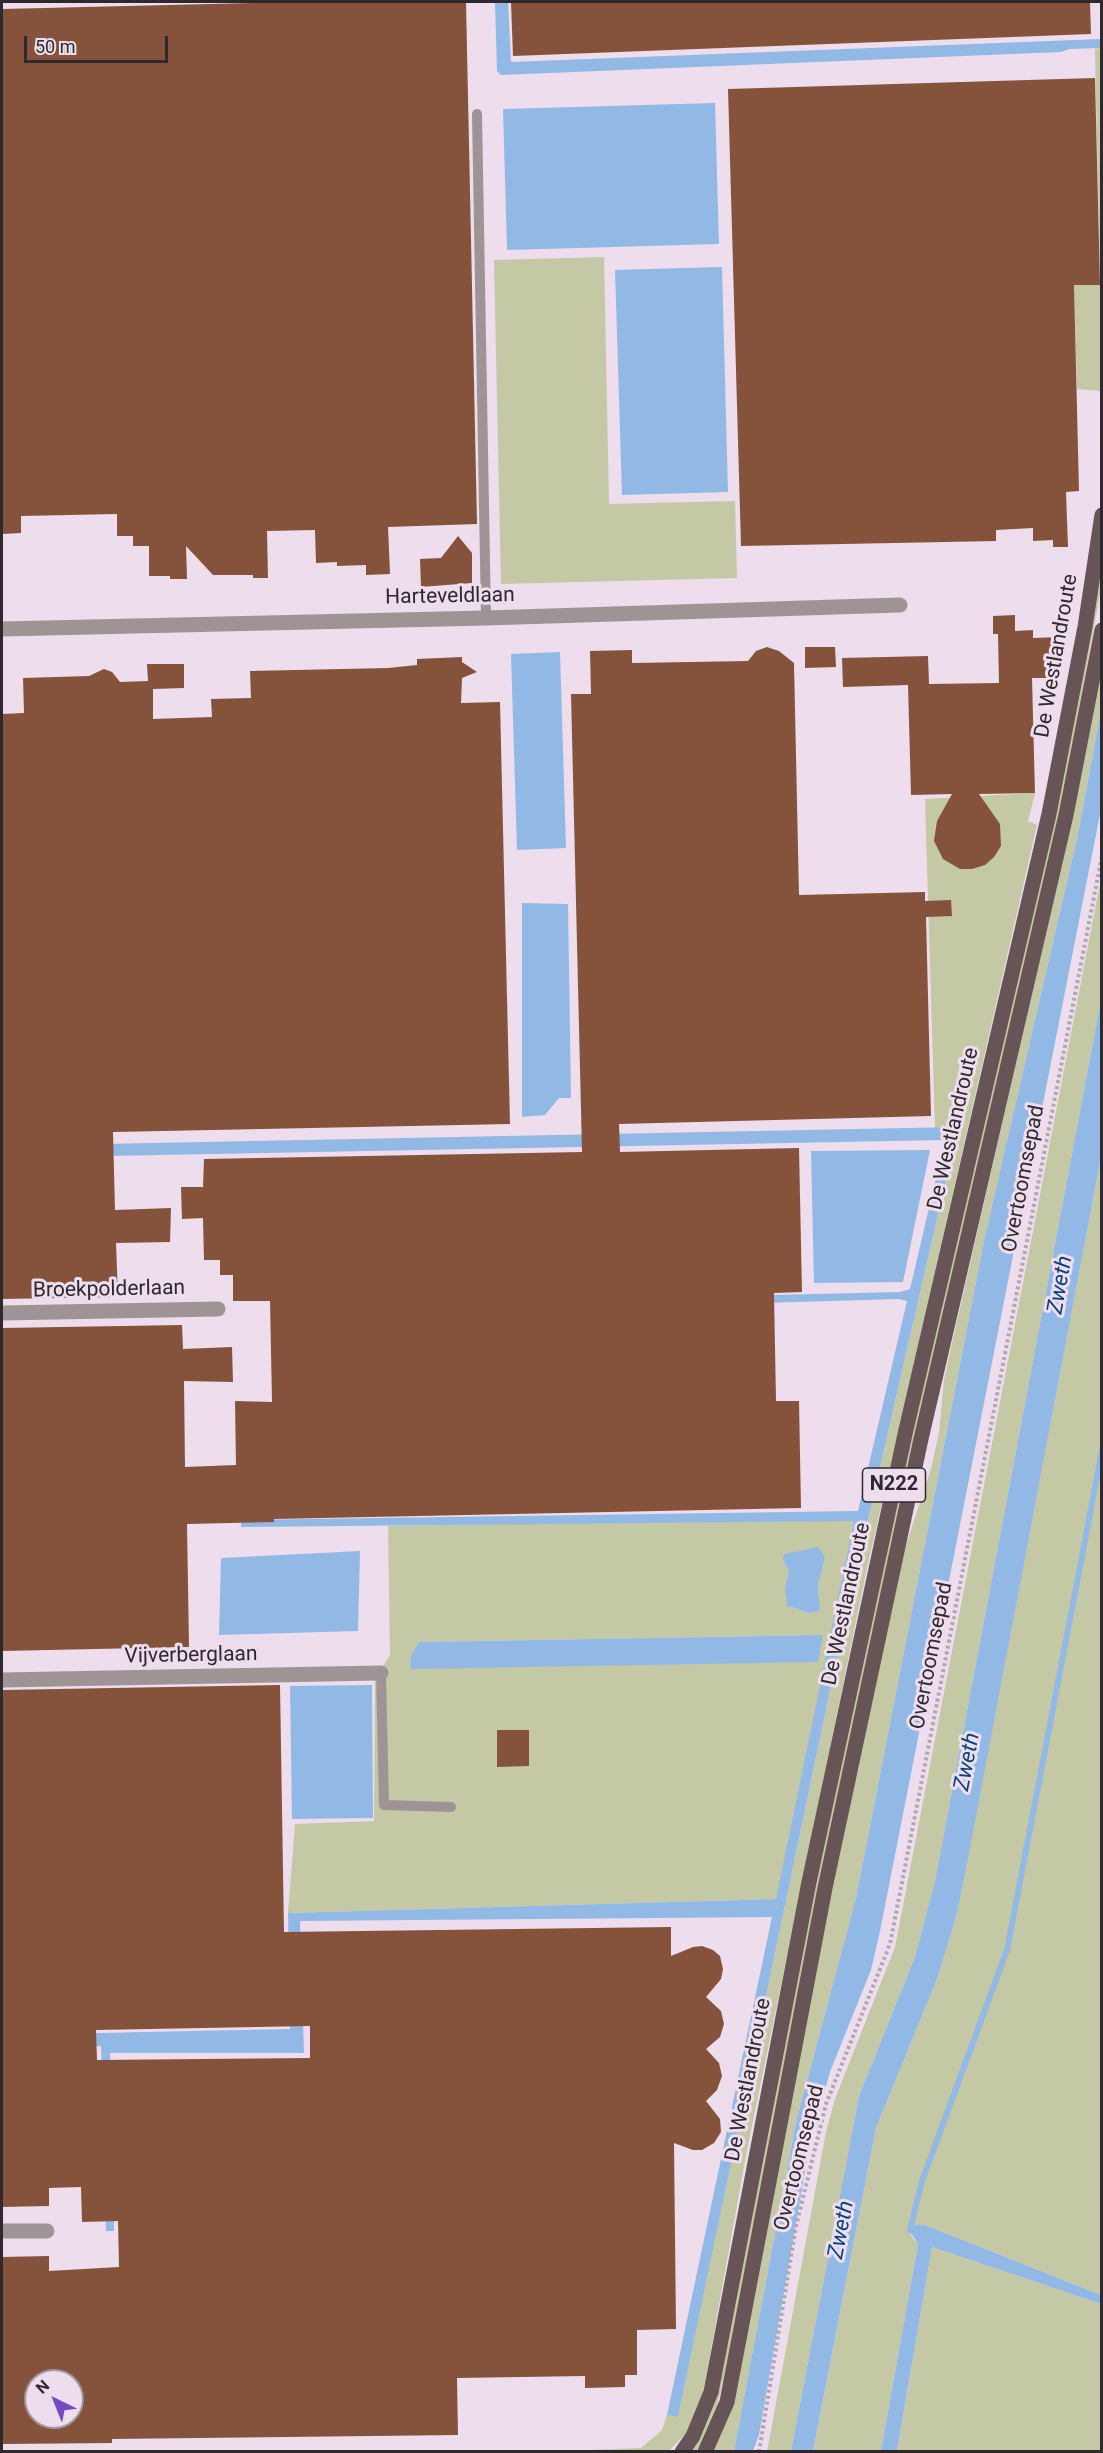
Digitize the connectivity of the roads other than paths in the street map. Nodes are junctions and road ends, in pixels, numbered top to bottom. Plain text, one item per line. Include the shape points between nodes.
1 (477, 114) dead end
2 (1101, 515) edge
3 (900, 605) dead end
4 (486, 618) junction
5 (2, 629) edge
6 (1101, 630) edge
7 (218, 1309) dead end
8 (2, 1313) edge
9 (381, 1673) joint
10 (2, 1680) edge
11 (451, 1807) dead end
12 (2, 2231) edge
13 (47, 2231) dead end
14 (682, 2451) edge
15 (705, 2451) edge

1 - 4 lane
2 - 14 main road, De Westlandroute / N222 via 1085,627 1054,791 905,1434 811,1871 711,2392 693,2436
3 - 4 street, Harteveldlaan
4 - 5 street, Harteveldlaan
6 - 15 main road, De Westlandroute / N222 via 1064,826 921,1438 828,1876 727,2402
7 - 8 street, Broekpolderlaan
9 - 10 street, Vijverberglaan
9 - 11 lane via 384,1805
12 - 13 street

